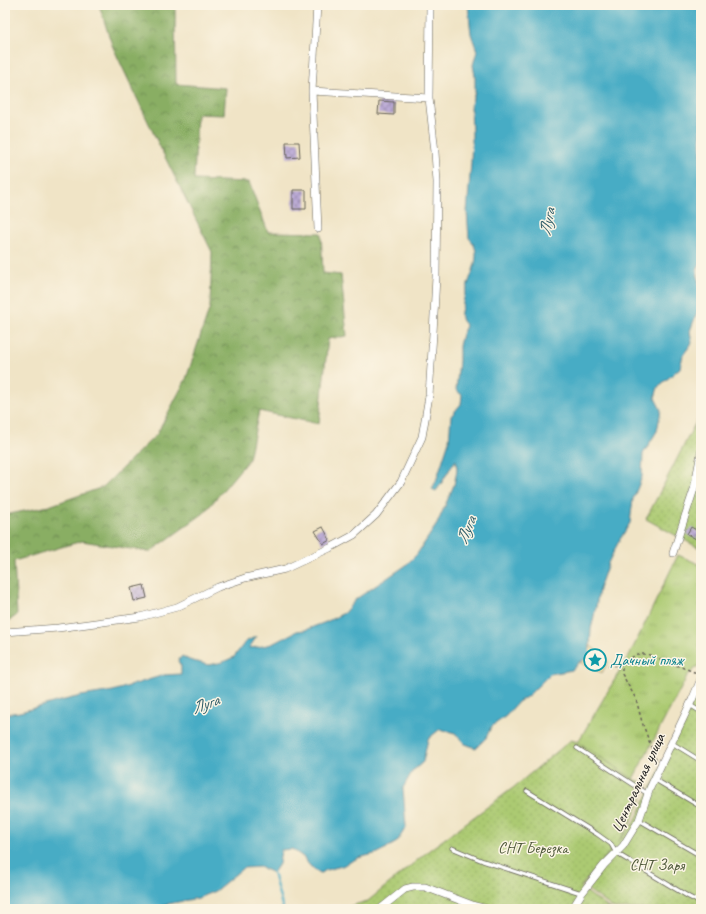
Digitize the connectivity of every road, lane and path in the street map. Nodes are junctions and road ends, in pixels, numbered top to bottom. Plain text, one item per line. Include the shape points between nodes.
1 (317, 5) edge
2 (430, 5) edge
3 (312, 91) junction
4 (429, 98) junction
5 (318, 229) dead end
6 (701, 453) edge
7 (673, 553) dead end
8 (5, 632) edge
9 (622, 664) junction
10 (608, 666) dead end
11 (701, 674) edge
12 (701, 679) edge
13 (690, 705) junction
14 (701, 712) edge
15 (672, 743) junction
16 (577, 748) dead end
17 (701, 761) edge
18 (659, 769) junction
19 (654, 779) junction
20 (527, 791) dead end
21 (648, 794) junction
22 (701, 807) edge
23 (639, 820) junction
24 (452, 848) dead end
25 (616, 853) junction
26 (701, 856) edge
27 (582, 893) junction
28 (701, 903) edge
29 (380, 909) edge
30 (487, 909) edge
31 (572, 909) edge

1 - 3 street
2 - 4 street
3 - 4 street
3 - 5 street
4 - 8 street via 437,190 436,277 429,396 422,437 401,482 376,515 354,535 330,548 291,566 218,587 177,607 140,617
6 - 7 street via 694,489
9 - 10 path
9 - 11 path via 637,654 647,654
9 - 18 path via 622,674 636,699
12 - 13 street, Центральная улица
13 - 14 lane
13 - 15 street, Центральная улица
15 - 17 lane
15 - 18 street, Центральная улица
16 - 21 lane
18 - 19 street, Центральная улица
19 - 21 street, Центральная улица
19 - 22 lane
20 - 25 lane via 597,834 611,844
21 - 23 street, Центральная улица
23 - 25 street, Центральная улица
23 - 26 lane
24 - 27 lane via 483,861
25 - 27 street, Центральная улица
25 - 28 lane
27 - 31 street, Центральная улица
29 - 30 street via 405,889 425,887

